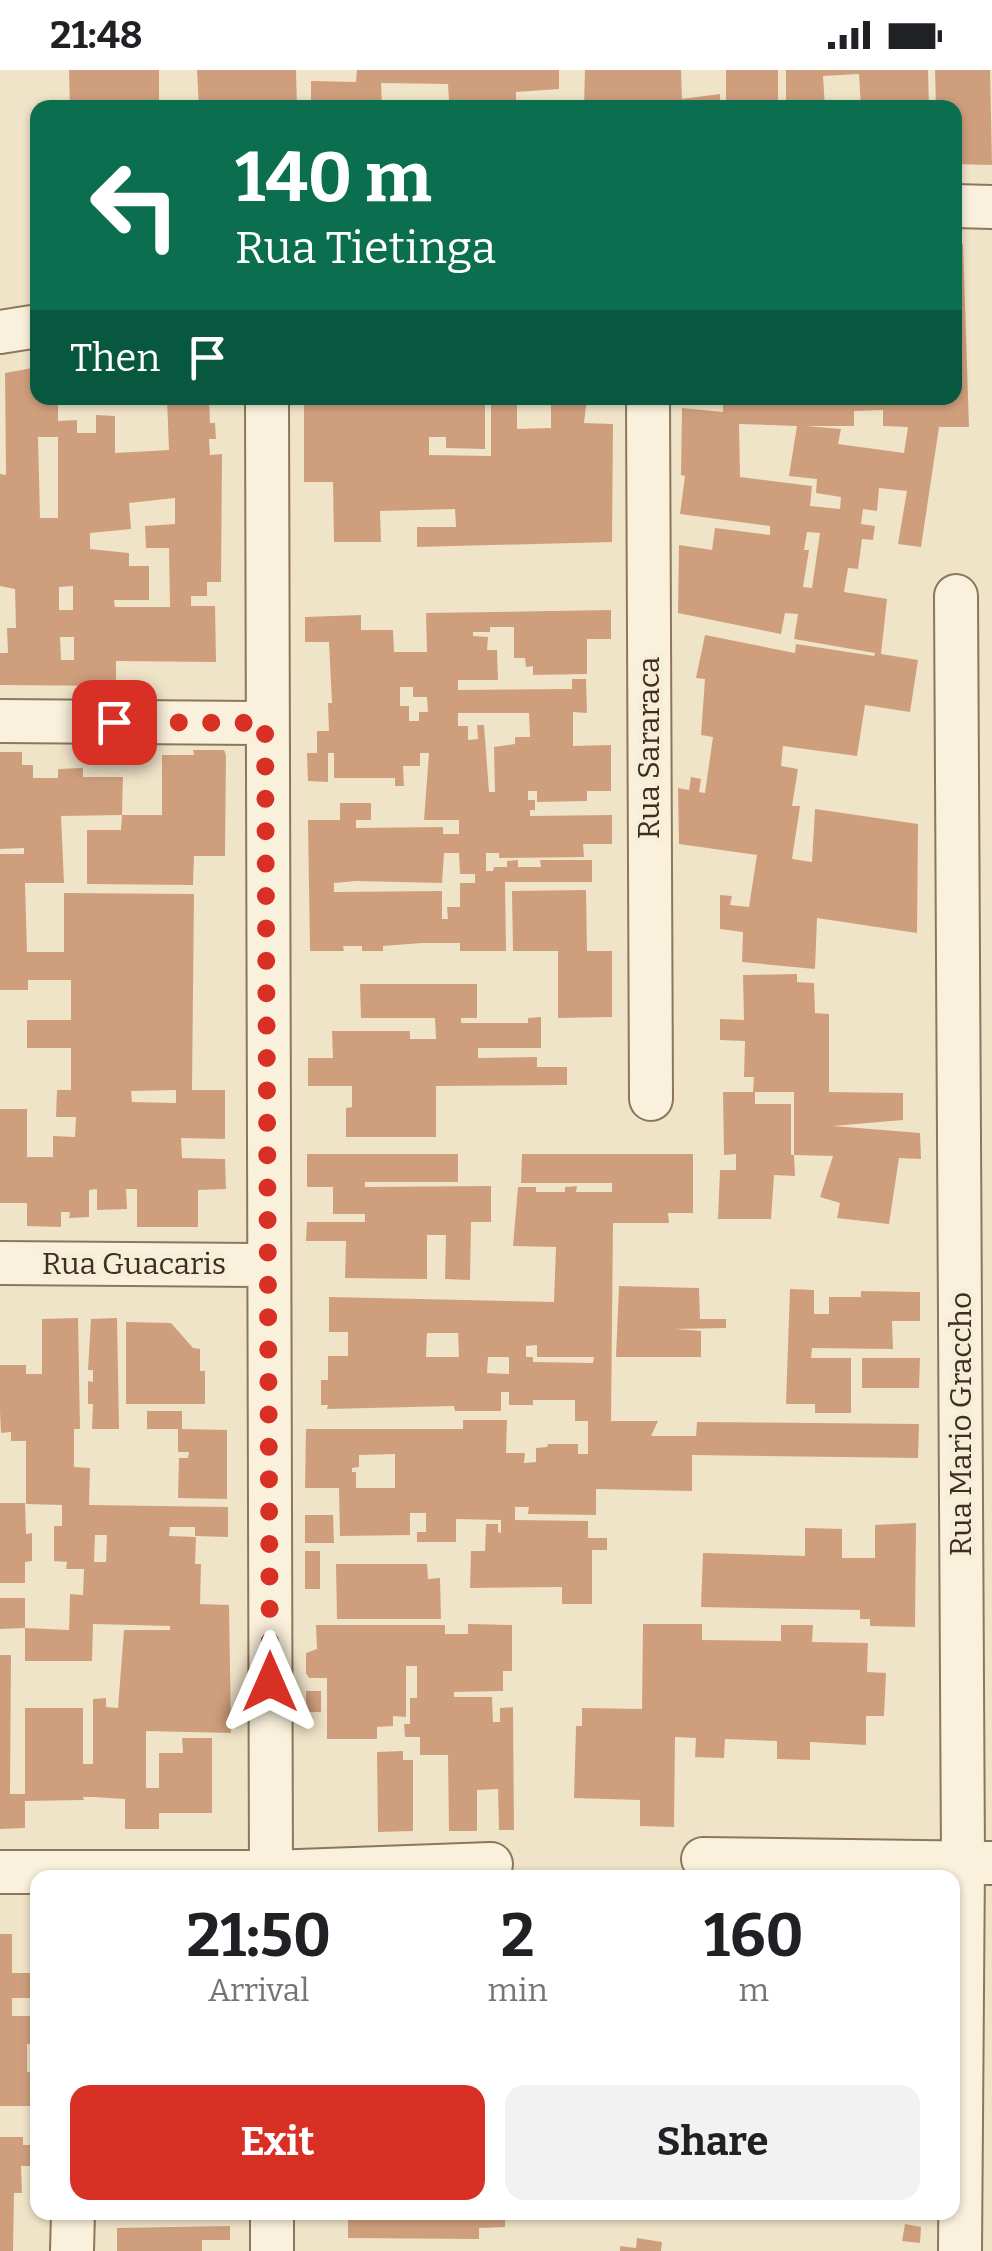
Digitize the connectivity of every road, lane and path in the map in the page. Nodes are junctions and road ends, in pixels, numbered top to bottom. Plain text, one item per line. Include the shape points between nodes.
1 (962, 206) edge
2 (992, 207) edge
3 (30, 327) edge
4 (0, 332) edge
5 (267, 405) edge
6 (648, 405) edge
7 (956, 596) dead end
8 (0, 721) edge
9 (265, 723) junction
10 (651, 1099) dead end
11 (0, 1263) edge
12 (268, 1265) junction
13 (703, 1859) dead end
14 (978, 1862) edge
15 (491, 1864) dead end
16 (271, 1870) edge
17 (359, 1870) edge
18 (0, 1872) edge
19 (30, 1873) edge
20 (72, 2220) edge
21 (272, 2220) edge
22 (72, 2251) edge
23 (272, 2251) edge
24 (960, 2251) edge

1 - 2 street
3 - 4 street
5 - 9 street
6 - 10 street, Rua Sararaca
7 - 14 street, Rua Mario Graccho
8 - 9 street
9 - 12 street
11 - 12 street, Rua Guacaris
12 - 16 street
13 - 14 street
14 - 24 street, Rua Mario Graccho
15 - 17 street
18 - 19 street
20 - 22 street
21 - 23 street

